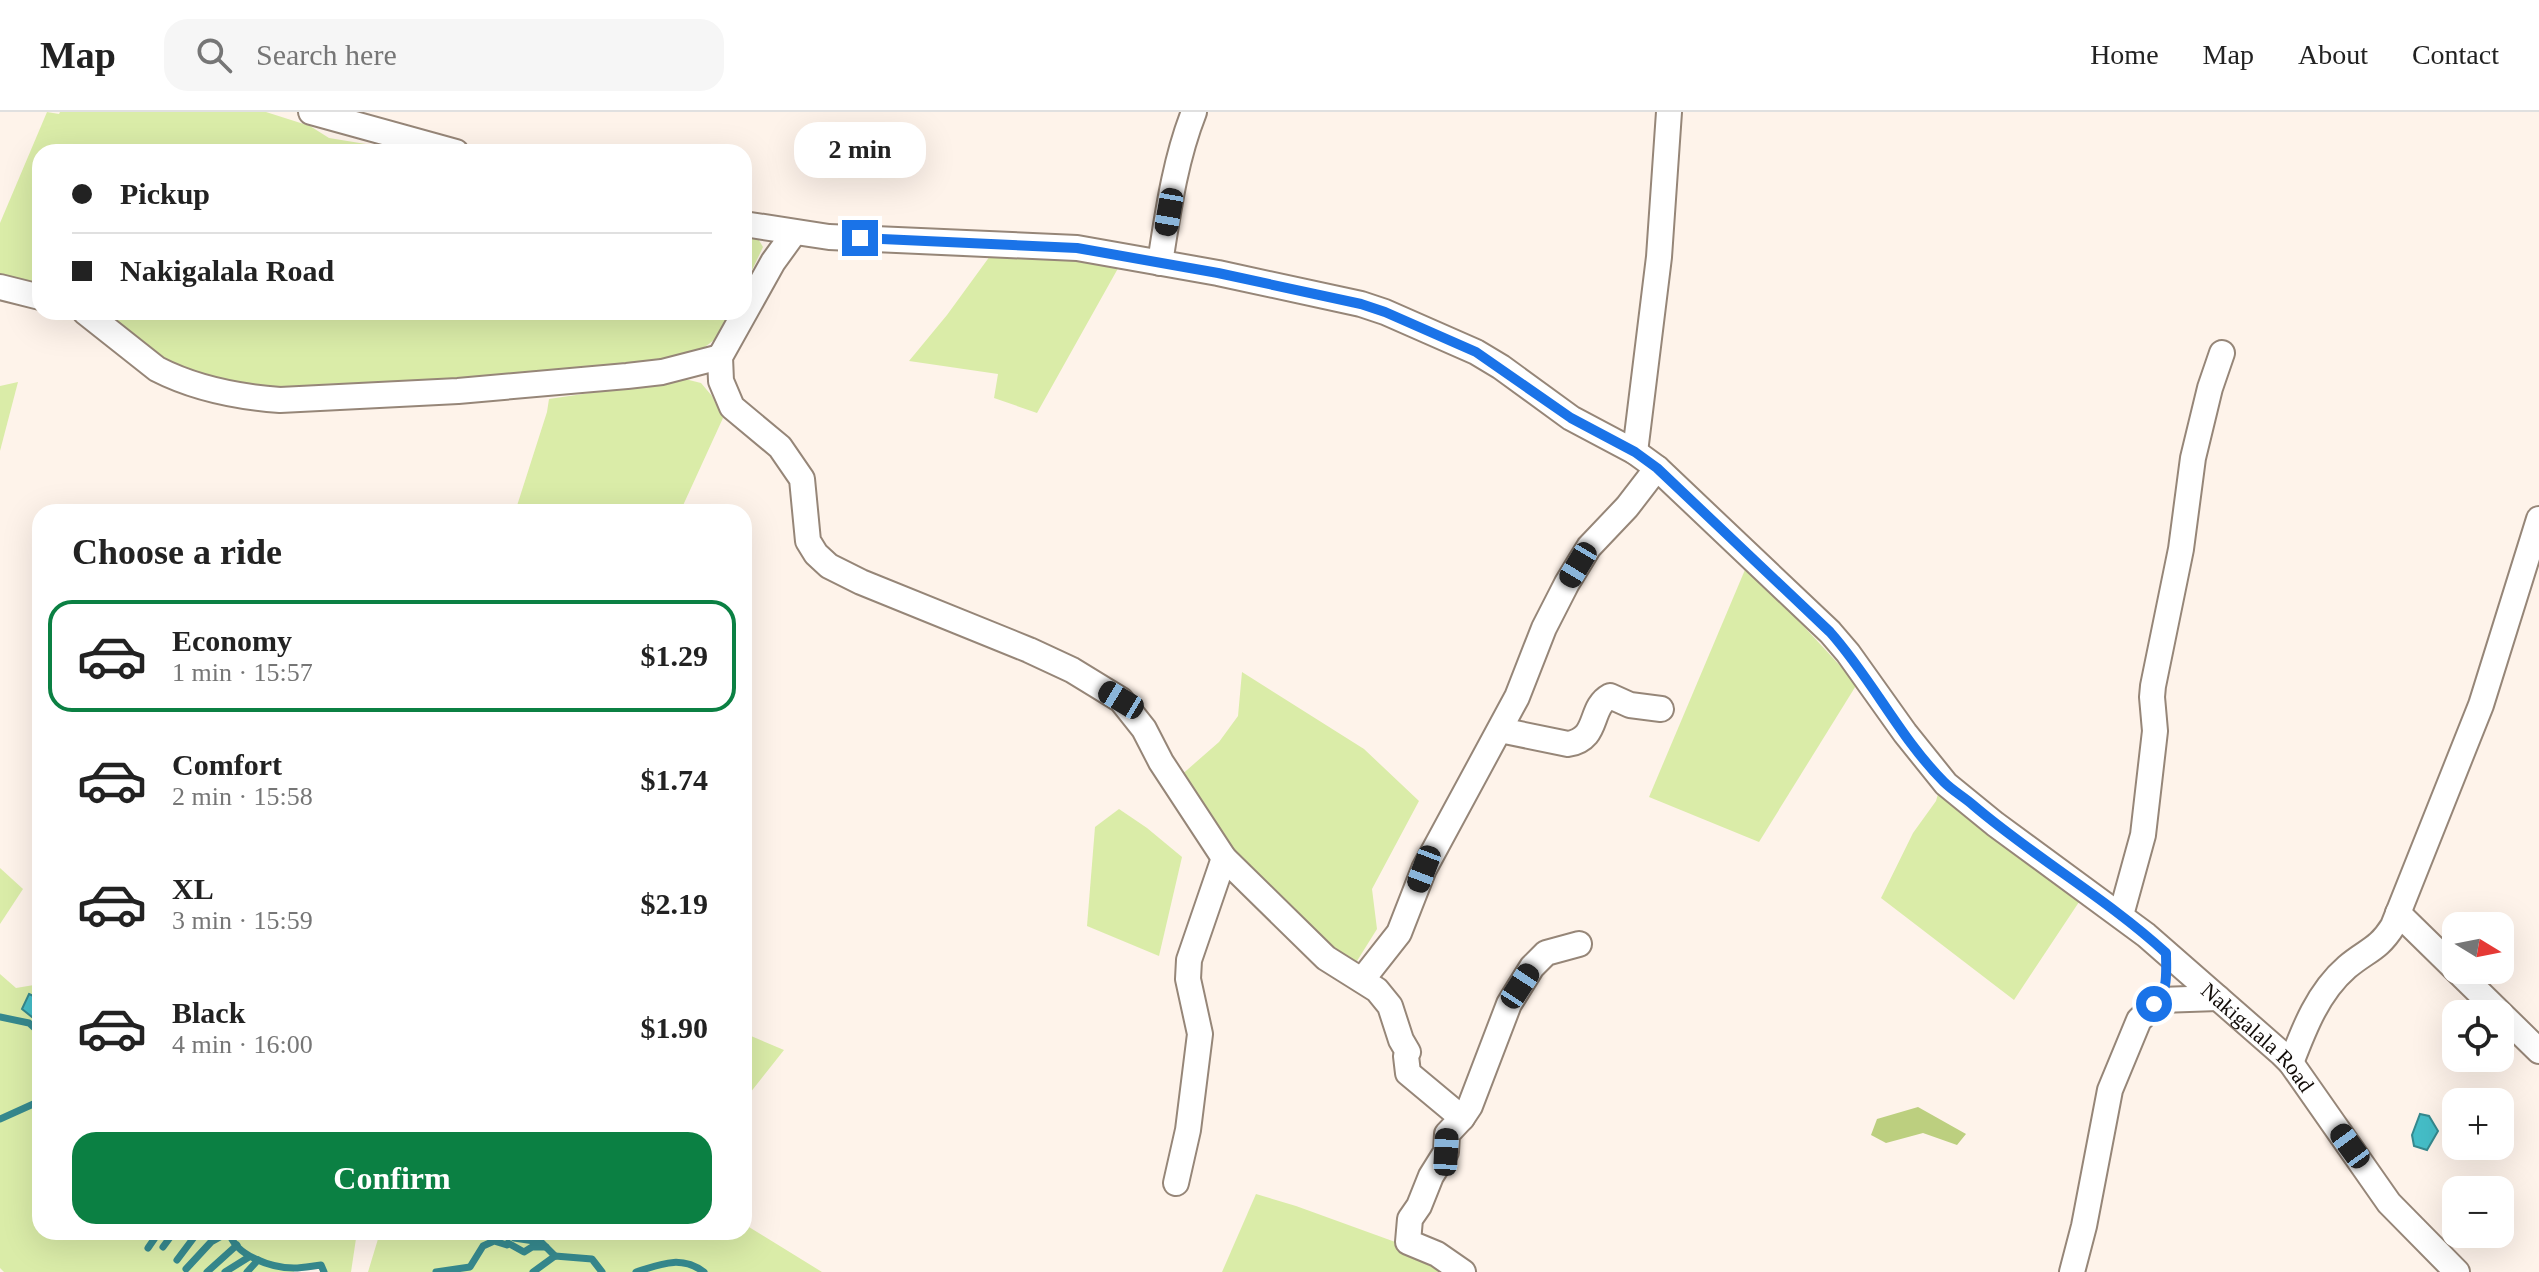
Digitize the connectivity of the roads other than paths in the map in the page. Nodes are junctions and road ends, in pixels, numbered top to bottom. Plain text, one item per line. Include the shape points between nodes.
1 (311, 112) edge
2 (1194, 112) edge
3 (1669, 112) edge
4 (427, 144) edge
5 (752, 225) edge
6 (794, 233) junction
7 (1160, 263) junction
8 (0, 287) edge
9 (32, 295) edge
10 (752, 300) edge
11 (95, 320) edge
12 (741, 320) edge
13 (2222, 353) dead end
14 (720, 357) junction
15 (1635, 452) junction
16 (1657, 468) junction
17 (2539, 519) edge
18 (1661, 709) dead end
19 (1500, 730) junction
20 (1224, 858) junction
21 (2398, 913) junction
22 (2121, 915) junction
23 (1579, 944) dead end
24 (2166, 953) junction
25 (1362, 980) junction
26 (2218, 998) junction
27 (2160, 1000) junction
28 (2539, 1051) edge
29 (2291, 1063) junction
30 (1462, 1118) junction
31 (1176, 1183) dead end
32 (1463, 1272) edge
33 (2072, 1272) edge
34 (2457, 1272) edge

1 - 4 street
2 - 7 street via 1173,186
3 - 15 street via 1659,257
5 - 6 street, Nakigalala Road
6 - 7 street, Nakigalala Road via 1077,248
6 - 10 street
7 - 15 street, Nakigalala Road via 1385,312 1476,352 1571,418
8 - 9 street
11 - 14 street via 169,375 211,389 280,400 627,376
12 - 14 street
13 - 22 street via 2193,458 2153,686 2155,731 2143,835
14 - 20 street via 721,381 732,407 780,447 802,479 808,541 816,554 861,582 1072,670 1121,700
15 - 16 street, Nakigalala Road
16 - 19 street via 1589,547 1567,583
16 - 22 street, Nakigalala Road via 1830,632 1946,784
17 - 21 street via 2481,705
18 - 19 street via 1610,696 1586,737 1568,744
19 - 25 street via 1424,869 1399,933
20 - 25 street via 1326,958
20 - 31 street via 1189,960 1200,1034
21 - 28 street
21 - 29 street via 2381,944 2329,988 2308,1019
22 - 24 street, Nakigalala Road
23 - 30 street via 1546,953 1532,967 1509,1004
24 - 26 street, Nakigalala Road
24 - 27 street
25 - 30 street via 1390,1006 1408,1052 1408,1073
26 - 27 street
26 - 29 street, Nakigalala Road
27 - 33 street via 2139,1020 2110,1090
29 - 34 street, Nakigalala Road via 2389,1203
30 - 32 street via 1447,1134 1446,1152 1410,1219 1407,1236 1408,1242

